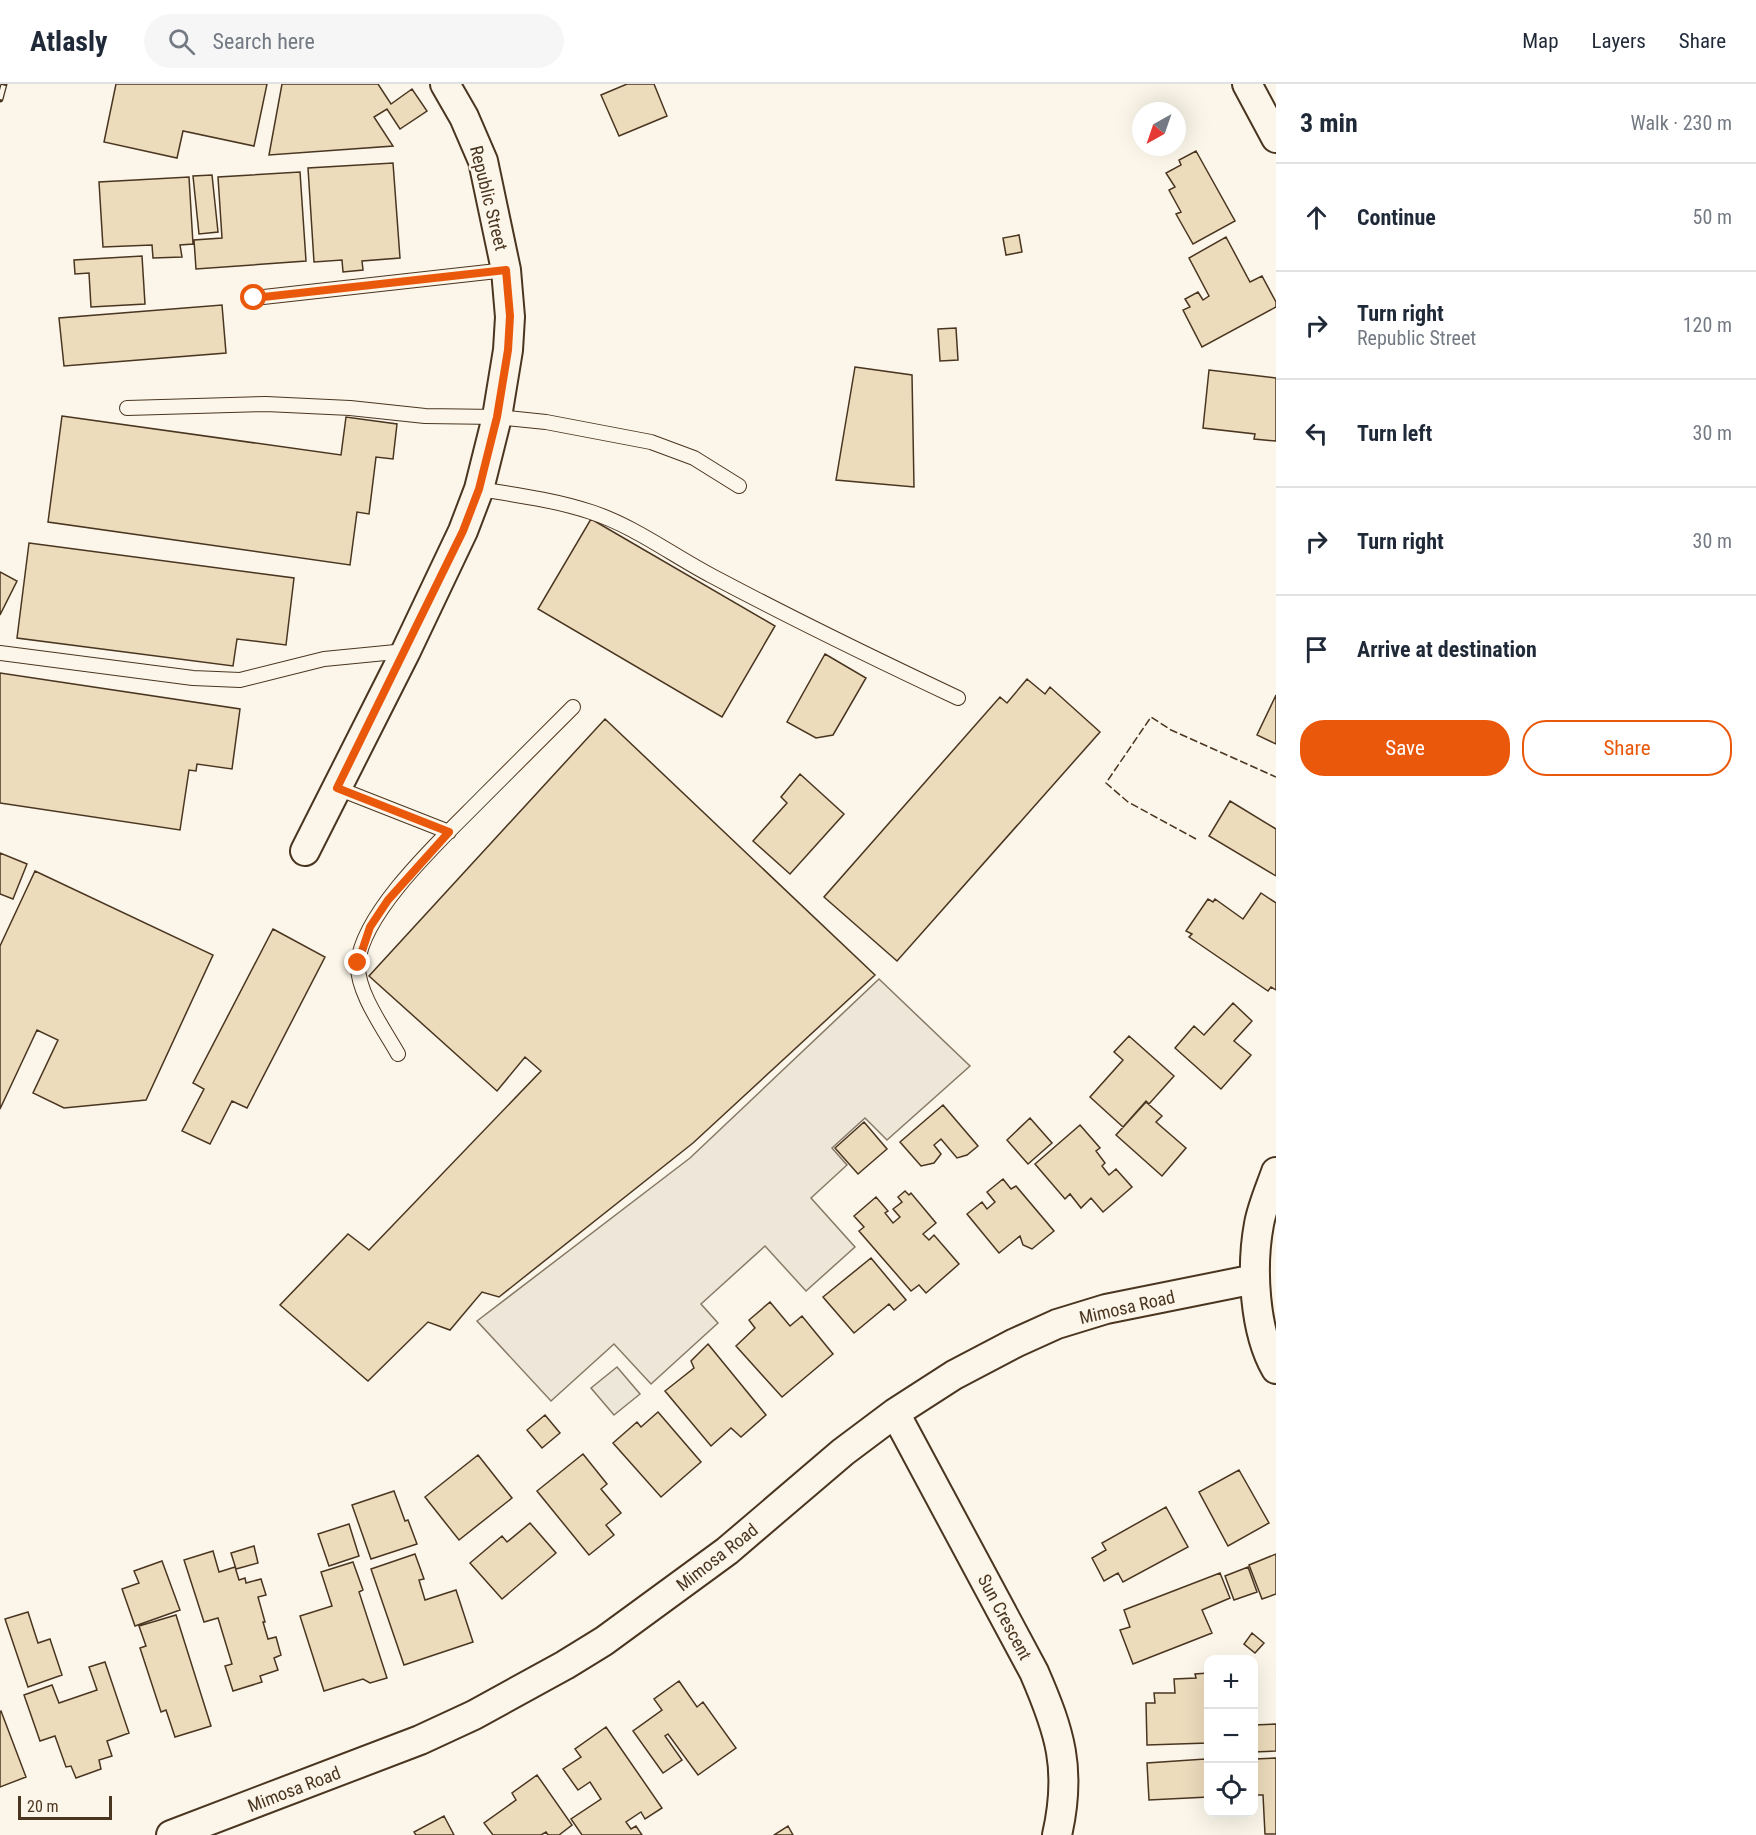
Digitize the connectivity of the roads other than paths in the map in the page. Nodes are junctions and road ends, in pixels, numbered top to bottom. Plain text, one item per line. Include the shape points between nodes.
1 (446, 84) edge
2 (1247, 84) edge
3 (1276, 138) edge
4 (506, 270) junction
5 (254, 298) dead end
6 (127, 408) dead end
7 (497, 417) junction
8 (739, 486) dead end
9 (479, 489) junction
10 (406, 651) junction
11 (0, 653) edge
12 (958, 698) dead end
13 (573, 706) dead end
14 (337, 788) junction
15 (449, 832) junction
16 (305, 851) dead end
17 (398, 1054) dead end
18 (1276, 1172) edge
19 (1255, 1279) junction
20 (1276, 1369) edge
21 (895, 1413) junction
22 (171, 1835) edge
23 (1058, 1835) edge

1 - 4 street, Republic Street via 483,161
2 - 3 street
4 - 5 lane
4 - 7 street, Republic Street via 508,350
6 - 7 lane via 266,404 425,416
7 - 8 lane via 651,442 694,458
7 - 9 street, Republic Street
9 - 10 street, Republic Street
9 - 12 lane via 565,504 620,523 776,610
10 - 11 lane via 324,659 240,680 194,678
10 - 14 street, Republic Street
13 - 15 lane
14 - 15 lane
14 - 16 street, Republic Street
15 - 17 lane via 388,900 370,927 358,963 366,995
18 - 19 street via 1259,1224
19 - 20 street via 1260,1320
19 - 21 street, Mimosa Road via 1106,1309 1057,1324 954,1375
21 - 22 street, Mimosa Road via 727,1551 565,1665 420,1740
21 - 23 street, Sun Crescent via 1034,1672 1052,1713 1065,1780

